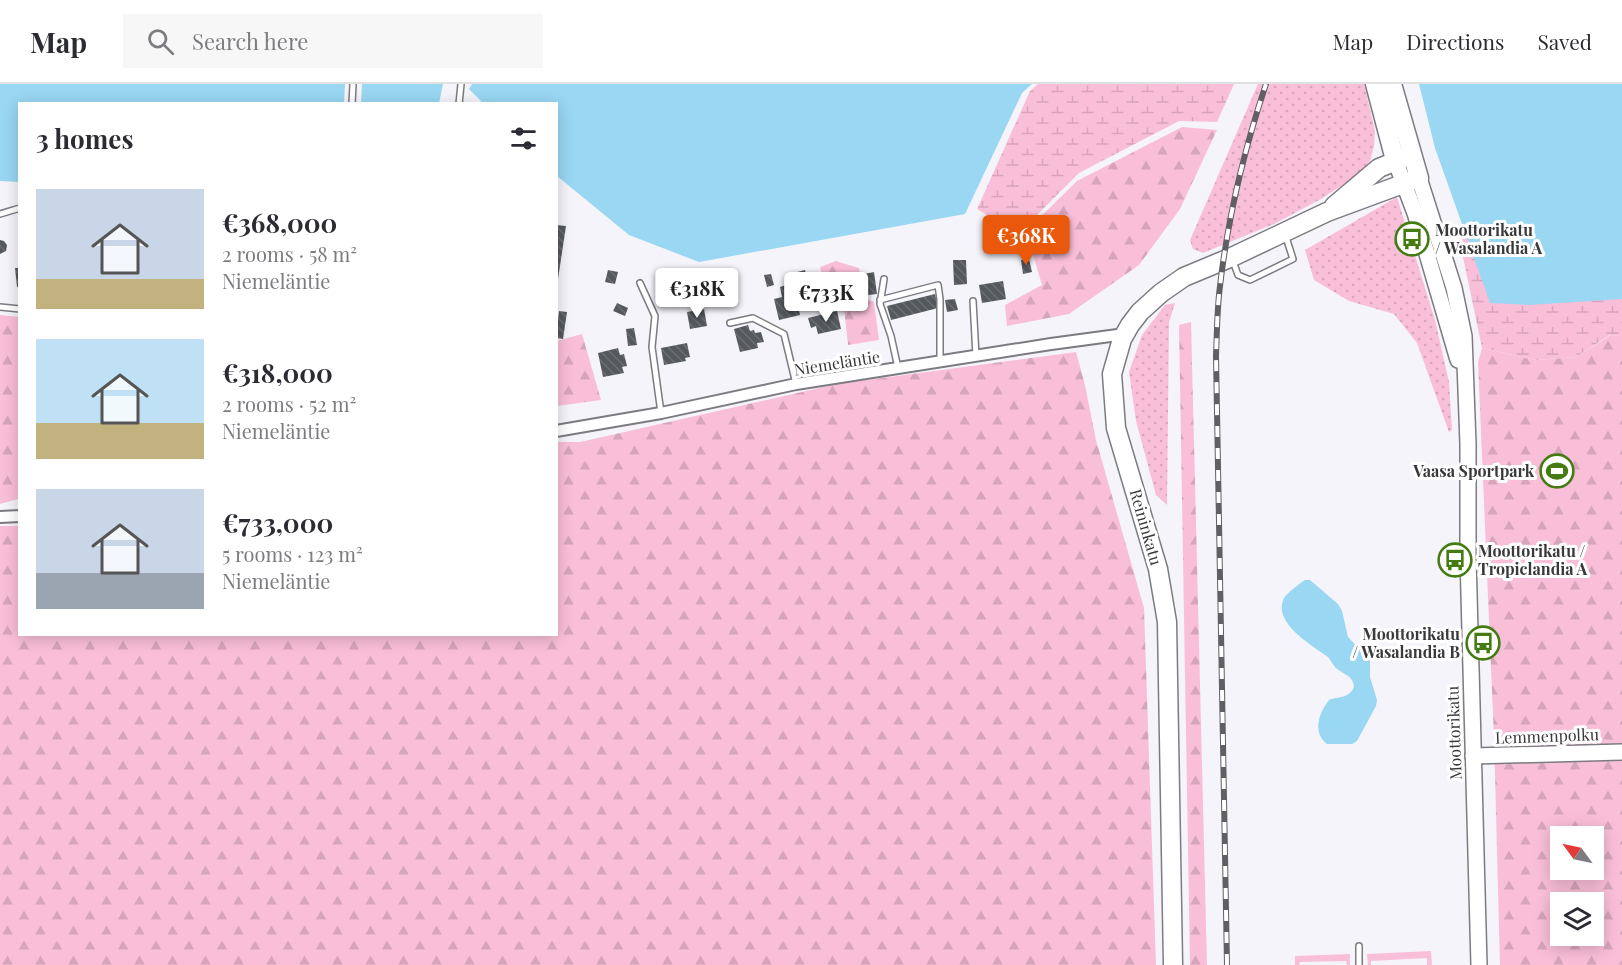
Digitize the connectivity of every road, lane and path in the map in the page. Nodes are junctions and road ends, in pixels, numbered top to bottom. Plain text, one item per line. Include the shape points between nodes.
1 (353, 84) edge
2 (461, 84) edge
3 (1375, 84) edge
4 (1392, 84) edge
5 (352, 102) edge
6 (459, 102) edge
7 (1403, 158) junction
8 (1411, 181) junction
9 (18, 209) edge
10 (1327, 212) junction
11 (0, 214) edge
12 (1285, 232) junction
13 (1232, 257) junction
14 (884, 279) dead end
15 (640, 284) dead end
16 (880, 300) junction
17 (973, 301) dead end
18 (0, 307) edge
19 (18, 309) edge
20 (730, 323) dead end
21 (1125, 334) junction
22 (976, 356) junction
23 (940, 362) junction
24 (898, 368) junction
25 (796, 384) junction
26 (661, 413) junction
27 (558, 431) edge
28 (18, 516) edge
29 (0, 517) edge
30 (1622, 752) edge
31 (1473, 756) junction
32 (1359, 946) dead end
33 (1173, 965) edge
34 (1359, 965) edge
35 (1479, 965) edge

1 - 5 lane
2 - 6 lane
3 - 7 main road
4 - 7 main road
7 - 8 main road
7 - 10 main road, Reininkatu via 1379,168
8 - 10 main road, Reininkatu
8 - 31 main road, Moottorikatu via 1454,288 1464,336
9 - 11 lane
10 - 12 main road, Reininkatu
12 - 13 main road, Reininkatu
12 - 13 lane via 1293,259 1282,266 1250,280 1238,275
13 - 21 main road, Reininkatu via 1184,277 1161,293 1140,312
14 - 16 lane
15 - 26 lane via 655,316 652,347
16 - 23 lane via 938,285
16 - 24 lane
17 - 22 lane
18 - 19 lane
20 - 25 lane via 753,318 784,334
21 - 22 street, Niemeläntie
21 - 33 main road, Reininkatu via 1112,374 1116,428 1158,569 1167,622
22 - 23 street, Niemeläntie
23 - 24 street, Niemeläntie
24 - 25 street, Niemeläntie
25 - 26 street, Niemeläntie
26 - 27 street, Niemeläntie
28 - 29 street
30 - 31 main road, Lemmenpolku
31 - 35 main road, Moottorikatu
32 - 34 lane

